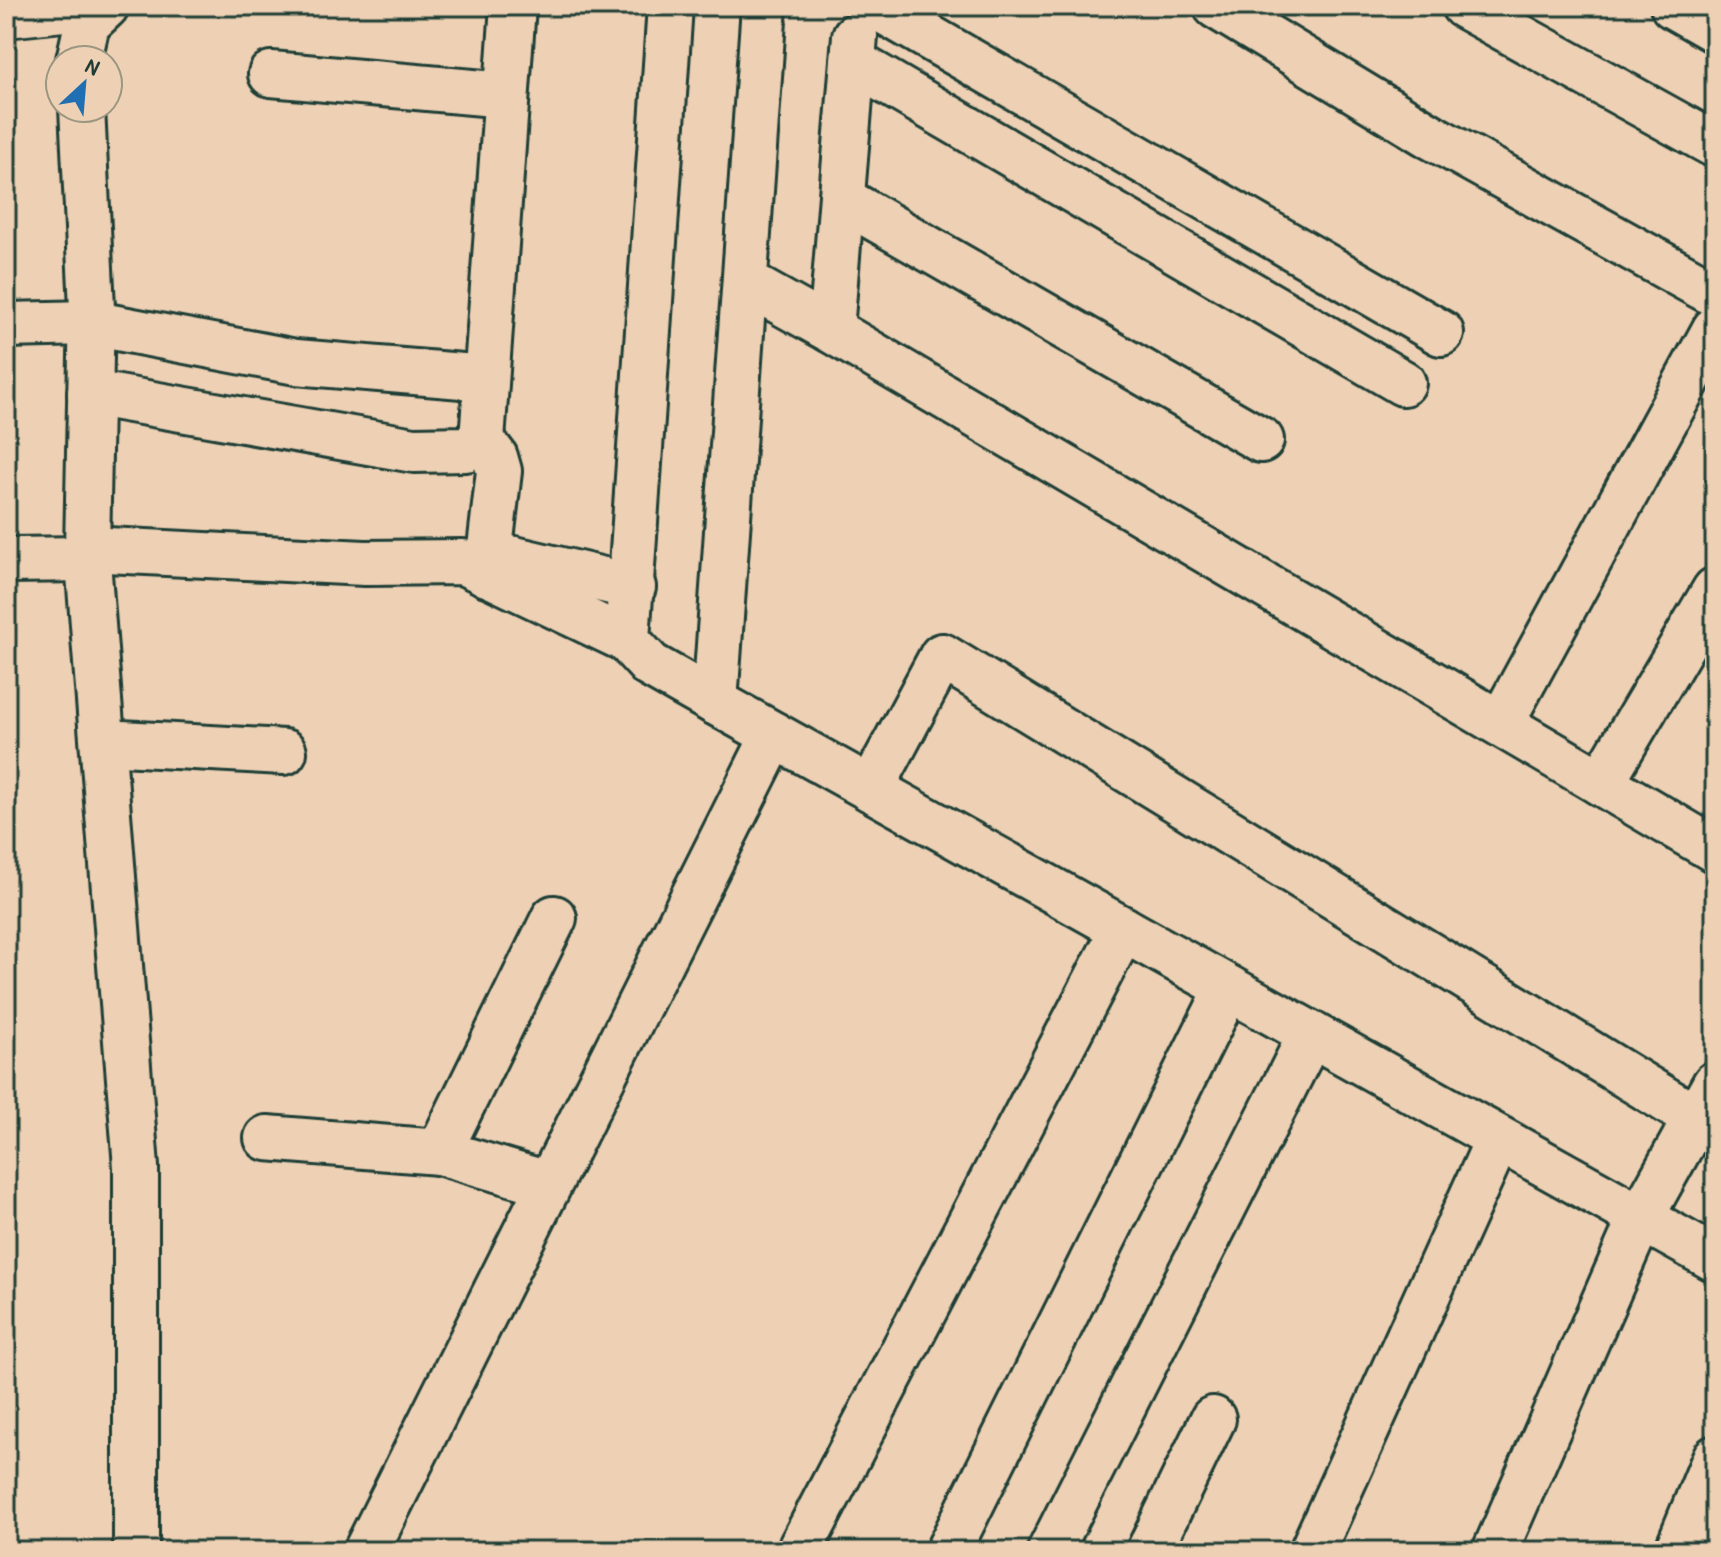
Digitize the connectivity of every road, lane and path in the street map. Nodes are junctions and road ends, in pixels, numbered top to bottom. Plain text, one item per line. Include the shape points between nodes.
1 (91, 6) edge
2 (106, 6) edge
3 (513, 6) edge
4 (670, 6) edge
5 (764, 6) edge
6 (857, 6) edge
7 (875, 6) edge
8 (1216, 6) edge
9 (1464, 6) edge
10 (1673, 6) edge
11 (6, 15) edge
12 (1715, 30) edge
13 (83, 44) edge
14 (853, 62) junction
15 (271, 74) dead end
16 (506, 95) junction
17 (83, 124) edge
18 (1715, 145) edge
19 (842, 199) junction
20 (745, 282) junction
21 (1715, 294) edge
22 (91, 323) junction
23 (6, 325) edge
24 (1715, 329) edge
25 (831, 330) junction
26 (1441, 333) dead end
27 (486, 378) junction
28 (1403, 383) dead end
29 (90, 393) junction
30 (482, 440) junction
31 (1261, 440) dead end
32 (87, 554) junction
33 (6, 560) edge
34 (488, 563) junction
35 (633, 587) junction
36 (1715, 590) edge
37 (627, 640) junction
38 (715, 702) junction
39 (1501, 723) junction
40 (774, 735) junction
41 (103, 742) junction
42 (284, 752) dead end
43 (1601, 783) junction
44 (871, 789) junction
45 (1715, 850) edge
46 (554, 918) dead end
47 (1123, 929) junction
48 (1228, 988) junction
49 (1311, 1034) junction
50 (1709, 1111) edge
51 (267, 1138) dead end
52 (1498, 1139) junction
53 (439, 1152) junction
54 (548, 1184) junction
55 (1640, 1219) junction
56 (1715, 1259) edge
57 (1213, 1419) dead end
58 (1715, 1458) edge
59 (136, 1551) edge
60 (366, 1551) edge
61 (799, 1551) edge
62 (948, 1551) edge
63 (1050, 1551) edge
64 (1149, 1551) edge
65 (1312, 1551) edge
66 (1495, 1551) edge
67 (1677, 1551) edge

1 - 11 street
2 - 13 street via 87,24
3 - 16 street
4 - 35 street
5 - 20 street
6 - 14 street
7 - 26 street
8 - 21 street via 1432,137
9 - 18 street
10 - 12 street
14 - 19 street
14 - 28 street
15 - 16 street
16 - 27 street
17 - 22 street
19 - 25 street
19 - 31 street
20 - 25 street
20 - 38 street
22 - 23 street
22 - 27 street via 296,362
22 - 29 street
24 - 39 street
25 - 39 street
27 - 30 street
29 - 30 street via 414,450 466,449
29 - 32 street
30 - 34 street via 499,471
32 - 33 street
32 - 34 street
32 - 41 street
34 - 35 street
34 - 37 street
35 - 37 street
36 - 43 street
37 - 38 street via 650,665
38 - 40 street
39 - 43 street
40 - 44 street
40 - 54 street
41 - 42 street
41 - 59 street via 136,1167
43 - 45 street
44 - 47 street
44 - 50 street via 942,656
46 - 53 street
47 - 48 street
47 - 61 street
48 - 49 street
48 - 62 street
49 - 52 street
49 - 63 street
50 - 55 street
51 - 53 street
52 - 55 street
52 - 65 street
53 - 54 street
54 - 60 street
55 - 56 street
55 - 66 street
57 - 64 street
58 - 67 street

